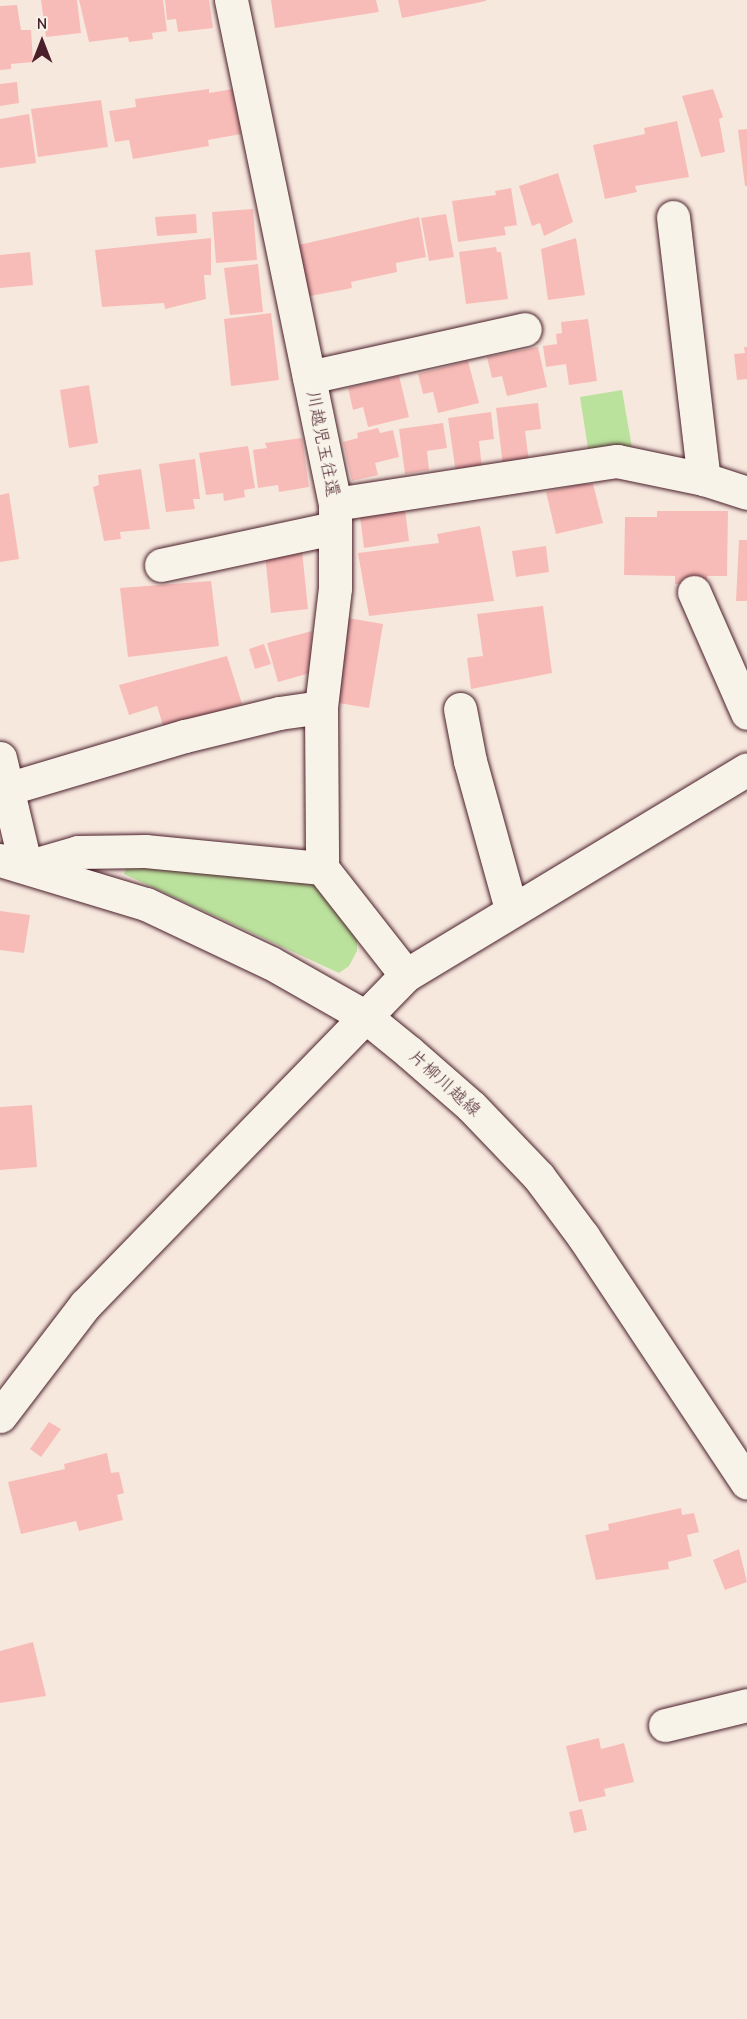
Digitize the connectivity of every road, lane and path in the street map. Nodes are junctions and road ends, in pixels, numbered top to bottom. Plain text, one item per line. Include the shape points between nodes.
1 (231, 0) edge
2 (673, 217) dead end
3 (525, 329) dead end
4 (309, 377) junction
5 (704, 479) junction
6 (747, 493) edge
7 (334, 516) junction
8 (161, 566) dead end
9 (694, 592) dead end
10 (321, 707) junction
11 (460, 709) dead end
12 (747, 713) edge
13 (747, 769) edge
14 (3, 779) edge
15 (13, 863) edge
16 (322, 868) junction
17 (511, 909) junction
18 (406, 975) junction
19 (366, 1017) junction
20 (0, 1416) edge
21 (747, 1483) edge
22 (747, 1705) edge
23 (665, 1725) dead end

1 - 4 street, 川越児玉往還
2 - 5 street
3 - 4 street
4 - 7 street, 川越児玉往還
5 - 6 street
5 - 7 street via 617,461
7 - 8 street
7 - 10 street, 川越児玉往還 via 335,588
9 - 12 street
10 - 14 street via 279,712
10 - 16 street, 川越児玉往還
11 - 17 street via 470,761
13 - 17 street
14 - 15 street
15 - 16 street via 78,852 145,851
15 - 19 street, 片柳川越線 via 146,904 271,963
16 - 18 street
17 - 18 street
18 - 19 street
19 - 20 street via 86,1305
19 - 21 street, 片柳川越線 via 471,1107 539,1176
22 - 23 street

